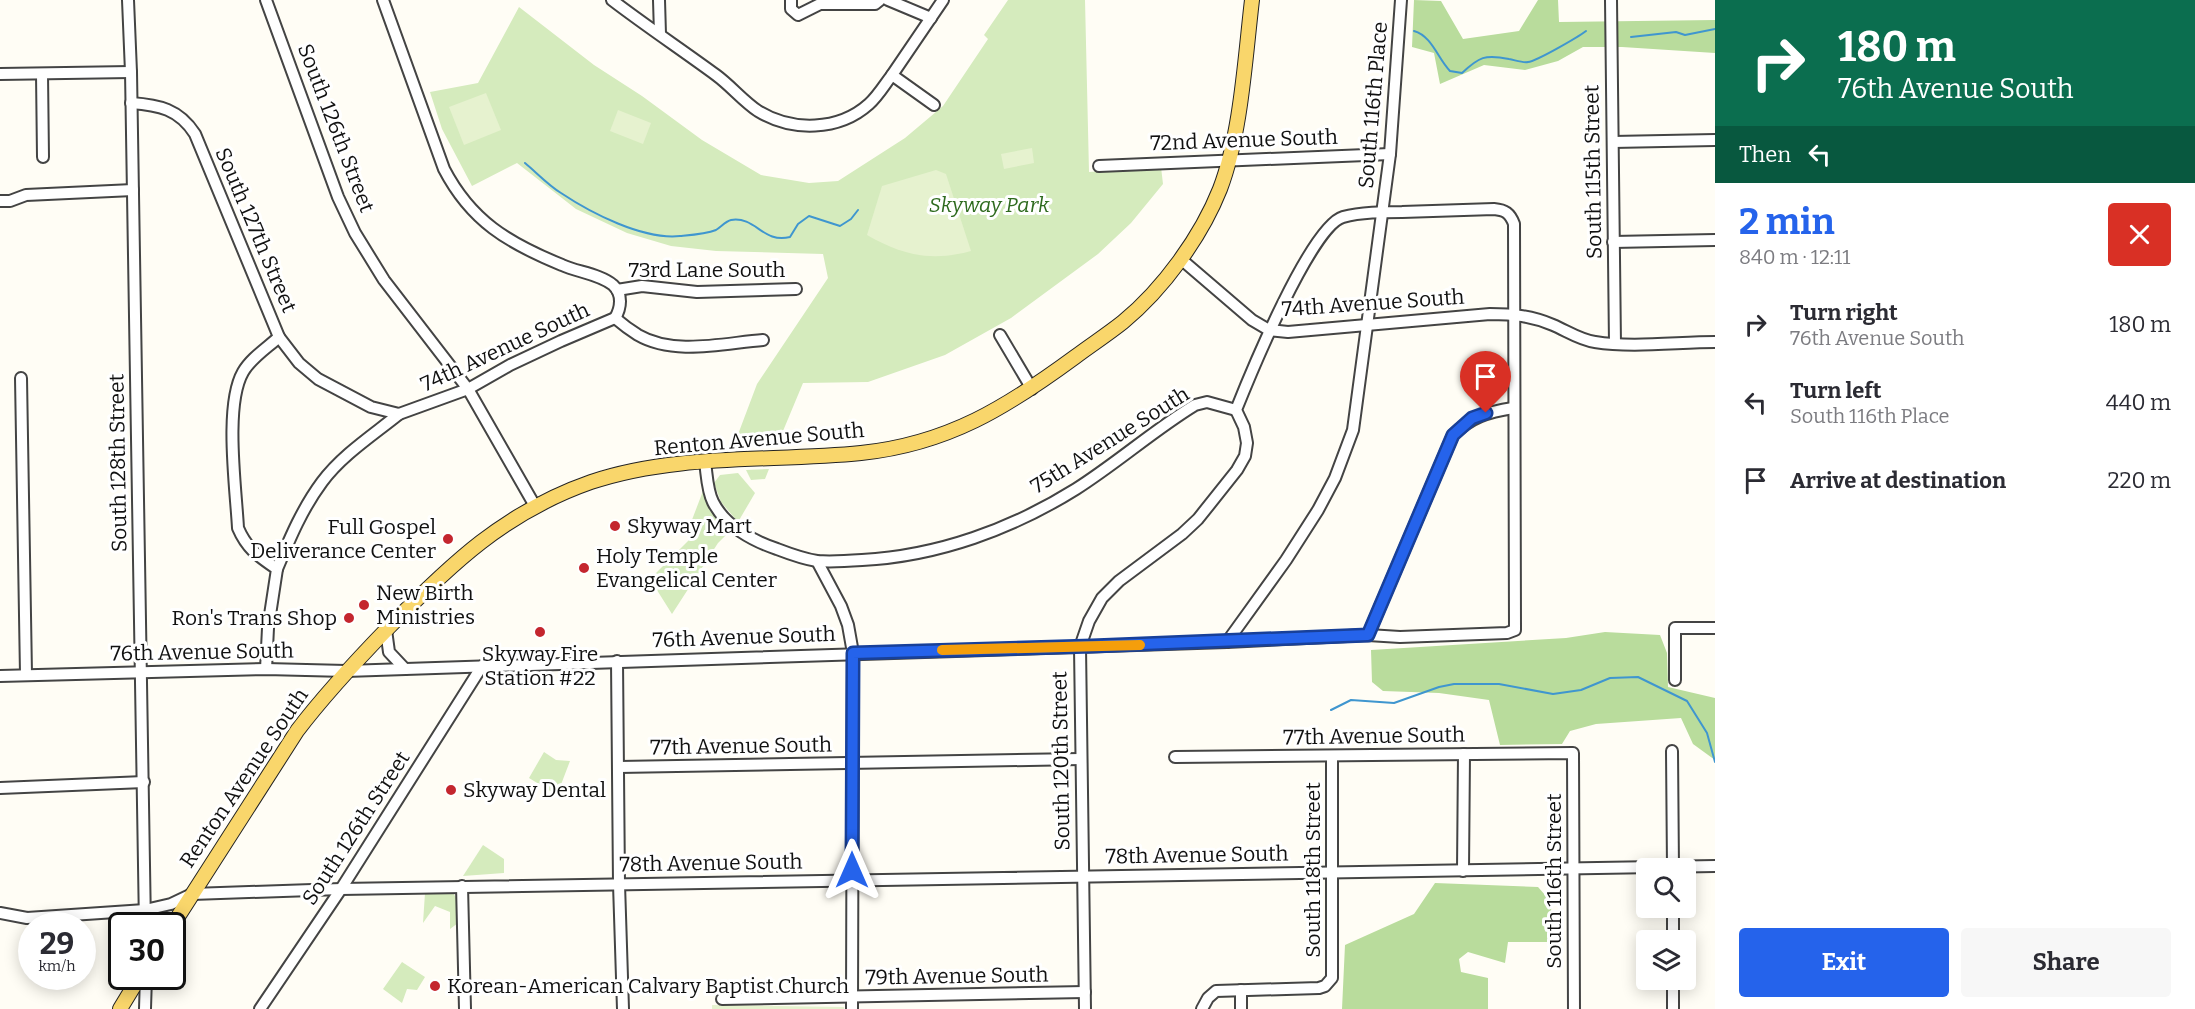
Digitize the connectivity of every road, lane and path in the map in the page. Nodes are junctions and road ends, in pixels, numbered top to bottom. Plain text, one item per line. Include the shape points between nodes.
1 (128, 0) edge
2 (267, 0) edge
3 (382, 0) edge
4 (612, 0) edge
5 (659, 0) edge
6 (791, 0) edge
7 (880, 0) edge
8 (888, 0) edge
9 (943, 0) edge
10 (1252, 0) edge
11 (1401, 0) edge
12 (1611, 0) edge
13 (931, 18) junction
14 (660, 34) junction
15 (131, 72) junction
16 (0, 74) edge
17 (42, 74) junction
18 (892, 75) junction
19 (131, 104) junction
20 (934, 105) dead end
21 (1715, 140) edge
22 (1613, 142) junction
23 (1390, 154) junction
24 (43, 157) dead end
25 (1229, 160) junction
26 (1099, 166) dead end
27 (133, 190) junction
28 (0, 201) edge
29 (1383, 212) junction
30 (1715, 240) edge
31 (1614, 242) junction
32 (1182, 260) junction
33 (796, 289) dead end
34 (617, 290) junction
35 (1513, 314) junction
36 (615, 318) junction
37 (1368, 324) junction
38 (1269, 330) junction
39 (1000, 335) dead end
40 (279, 337) junction
41 (763, 339) dead end
42 (1715, 342) edge
43 (1615, 344) junction
44 (21, 378) dead end
45 (468, 389) junction
46 (1032, 389) junction
47 (1513, 408) junction
48 (1236, 410) junction
49 (399, 414) junction
50 (705, 462) junction
51 (535, 506) junction
52 (817, 561) junction
53 (277, 569) junction
54 (1715, 628) edge
55 (386, 630) junction
56 (1368, 635) junction
57 (1227, 642) junction
58 (1080, 647) junction
59 (853, 653) junction
60 (617, 661) junction
61 (482, 666) junction
62 (266, 669) junction
63 (405, 669) junction
64 (142, 671) junction
65 (346, 671) junction
66 (26, 674) junction
67 (0, 676) edge
68 (1675, 680) dead end
69 (1672, 751) dead end
70 (1573, 753) joint
71 (1464, 754) junction
72 (1332, 756) junction
73 (1175, 757) dead end
74 (1081, 759) junction
75 (852, 763) junction
76 (619, 767) junction
77 (144, 782) junction
78 (0, 788) edge
79 (1673, 858) edge
80 (1696, 866) edge
81 (1715, 866) edge
82 (1636, 867) edge
83 (1572, 868) junction
84 (1463, 871) junction
85 (1331, 873) junction
86 (1082, 876) junction
87 (852, 880) junction
88 (619, 884) junction
89 (462, 886) junction
90 (341, 889) junction
91 (192, 894) junction
92 (145, 910) junction
93 (181, 912) edge
94 (0, 913) edge
95 (132, 990) edge
96 (146, 990) edge
97 (1241, 990) junction
98 (1673, 990) edge
99 (1085, 992) junction
100 (722, 999) dead end
101 (852, 1004) edge
102 (120, 1009) edge
103 (145, 1009) edge
104 (260, 1009) edge
105 (465, 1009) edge
106 (623, 1009) edge
107 (1085, 1009) edge
108 (1203, 1009) edge
109 (1241, 1009) edge
110 (1574, 1009) edge
111 (1673, 1009) edge

1 - 15 street, South 128th Street
2 - 45 street, South 126th Street via 338,197 355,233 384,280
3 - 34 street via 456,192 483,221 508,239 607,281
4 - 14 street
5 - 14 street
6 - 7 street via 791,9 798,15 820,4 876,4
8 - 13 street
9 - 13 street
10 - 25 main road, Renton Avenue South
11 - 23 street, South 116th Place
12 - 22 street, South 115th Street
13 - 18 street
14 - 18 street via 757,110 792,124 811,126 845,120 870,103
15 - 17 street
15 - 19 street, South 128th Street
16 - 17 street
17 - 24 street
18 - 20 street
19 - 27 street, South 128th Street
19 - 40 street, South 127th Street via 155,105 171,111 195,134
21 - 22 street
22 - 31 street, South 115th Street
23 - 25 street, 72nd Avenue South
23 - 29 street, South 116th Place
25 - 26 street, 72nd Avenue South
25 - 32 main road, Renton Avenue South via 1220,189
27 - 28 street via 26,195
27 - 64 street, South 128th Street
29 - 35 street via 1506,211 1514,224
29 - 37 street, South 116th Place
29 - 38 street via 1333,222 1319,238
30 - 31 street
31 - 43 street, South 115th Street
32 - 38 street, 74th Avenue South
32 - 46 main road, Renton Avenue South via 1126,320
33 - 34 street, 73rd Lane South via 697,292 642,286
34 - 36 street, 74th Avenue South via 620,304
35 - 37 street, 74th Avenue South
35 - 43 street, 74th Avenue South via 1554,325 1582,339
35 - 47 street
36 - 41 street via 639,335 671,345 692,347
36 - 45 street, 74th Avenue South via 551,345
37 - 38 street, 74th Avenue South via 1288,332
37 - 57 street, South 116th Place via 1353,430 1335,478 1286,560
38 - 48 street
39 - 46 street
40 - 49 street via 318,380 371,408
40 - 53 street, South 127th Street via 243,373 232,419 238,528 257,556
42 - 43 street, 74th Avenue South
44 - 66 street
45 - 49 street, 74th Avenue South
45 - 51 street, South 126th Street
46 - 50 main road, Renton Avenue South via 968,425 907,445 861,453
47 - 56 street via 1472,418 1453,435
47 - 56 street, 76th Avenue South via 1515,630 1495,634
48 - 52 street, 75th Avenue South via 1207,402 1195,405 1076,489 1012,524 924,553 887,559
48 - 58 street, South 120th Street via 1247,443 1237,470 1198,519 1102,598
49 - 53 street via 323,481 295,524
50 - 51 main road, Renton Avenue South via 655,467 593,482
50 - 52 street, 75th Avenue South via 712,501 736,528 765,545
51 - 55 main road, Renton Avenue South via 465,553
52 - 59 street via 841,606
53 - 62 street
54 - 68 street via 1675,628
55 - 63 street via 389,652
55 - 65 main road, Renton Avenue South
56 - 57 street, 76th Avenue South
57 - 58 street, 76th Avenue South
58 - 59 street, 76th Avenue South
58 - 74 street, South 120th Street
59 - 60 street, 76th Avenue South
59 - 75 street
60 - 61 street, 76th Avenue South
60 - 76 street
61 - 63 street, 76th Avenue South
61 - 90 street, South 126th Street
62 - 64 street, 76th Avenue South
62 - 65 street, 76th Avenue South
63 - 65 street, 76th Avenue South
64 - 66 street, 76th Avenue South
64 - 77 street, South 128th Street
65 - 91 main road, Renton Avenue South via 297,731
66 - 67 street, 76th Avenue South
69 - 79 street
70 - 71 street, 77th Avenue South
70 - 83 street, South 116th Street
71 - 72 street, 77th Avenue South
71 - 84 street
72 - 73 street, 77th Avenue South
72 - 85 street, South 118th Street
74 - 75 street, 77th Avenue South
74 - 86 street, South 120th Street
75 - 76 street, 77th Avenue South
75 - 87 street
76 - 88 street
77 - 78 street
77 - 92 street, South 128th Street
80 - 81 street, 78th Avenue South
82 - 83 street, 78th Avenue South
83 - 84 street, 78th Avenue South
83 - 110 street, South 116th Street
84 - 85 street, 78th Avenue South
85 - 86 street, 78th Avenue South
85 - 97 street, South 118th Street via 1333,974 1328,983 1319,988
86 - 87 street, 78th Avenue South
86 - 99 street, South 120th Street
87 - 88 street, 78th Avenue South
87 - 101 street
88 - 89 street, 78th Avenue South
88 - 106 street
89 - 90 street, 78th Avenue South
89 - 105 street
90 - 91 street, 78th Avenue South
90 - 104 street, South 126th Street
91 - 92 street, 78th Avenue South
91 - 93 main road, Renton Avenue South
92 - 94 street, 78th Avenue South via 27,918
95 - 102 main road
96 - 103 street
97 - 108 street via 1212,993
97 - 109 street
98 - 111 street
99 - 101 street, 79th Avenue South
99 - 107 street, South 120th Street
100 - 101 street, 79th Avenue South

